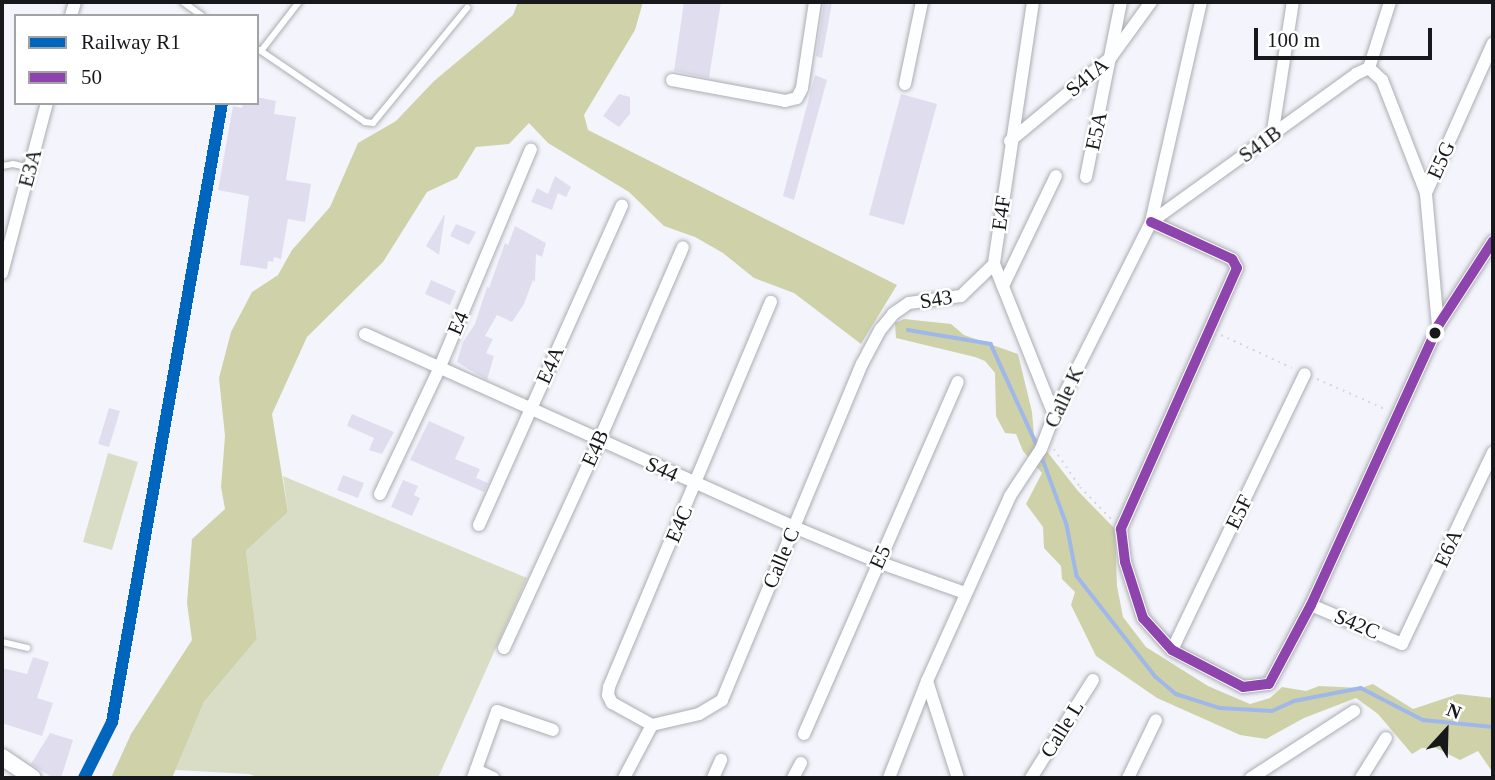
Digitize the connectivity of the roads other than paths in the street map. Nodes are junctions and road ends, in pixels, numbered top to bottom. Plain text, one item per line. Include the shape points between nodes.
1 (183, 2) edge
2 (299, 2) edge
3 (815, 2) edge
4 (922, 2) edge
5 (1033, 2) edge
6 (1121, 2) edge
7 (1151, 2) edge
8 (1201, 2) edge
9 (1293, 2) edge
10 (1390, 2) edge
11 (467, 8) dead end
12 (199, 14) edge
13 (1493, 43) edge
14 (259, 50) edge
15 (1111, 57) junction
16 (1369, 68) junction
17 (672, 80) dead end
18 (905, 84) dead end
19 (46, 105) edge
20 (1272, 137) junction
21 (1010, 141) junction
22 (531, 149) dead end
23 (2, 166) edge
24 (30, 168) junction
25 (1056, 176) dead end
26 (1086, 177) dead end
27 (1426, 193) junction
28 (622, 205) dead end
29 (1152, 222) junction
30 (6, 241) edge
31 (1493, 241) edge
32 (683, 247) dead end
33 (994, 264) junction
34 (2, 273) edge
35 (1003, 286) junction
36 (771, 302) dead end
37 (909, 303) joint
38 (1438, 326) junction
39 (365, 334) dead end
40 (439, 369) junction
41 (1305, 374) dead end
42 (958, 382) dead end
43 (530, 411) junction
44 (1054, 415) junction
45 (599, 441) junction
46 (1493, 452) edge
47 (696, 484) junction
48 (380, 494) dead end
49 (479, 525) dead end
50 (794, 527) junction
51 (878, 562) junction
52 (965, 593) junction
53 (1311, 605) junction
54 (2, 642) edge
55 (1402, 644) joint
56 (27, 648) dead end
57 (504, 648) dead end
58 (1172, 650) junction
59 (1093, 680) dead end
60 (927, 681) junction
61 (1354, 710) dead end
62 (1156, 719) dead end
63 (652, 725) junction
64 (553, 730) dead end
65 (804, 734) dead end
66 (1386, 738) dead end
67 (2, 757) edge
68 (721, 760) dead end
69 (801, 762) dead end
70 (474, 774) edge
71 (33, 778) edge
72 (493, 778) edge
73 (624, 778) edge
74 (713, 778) edge
75 (793, 778) edge
76 (889, 778) edge
77 (958, 778) edge
78 (1031, 778) edge
79 (1128, 778) edge
80 (1251, 778) edge
81 (1361, 778) edge

1 - 12 lane
2 - 14 lane
3 - 17 street via 797,97 785,101
4 - 18 street
5 - 21 street, E4F
6 - 15 street, E5A
7 - 15 street, S41A
8 - 29 street, Calle K
9 - 20 street
10 - 16 street
11 - 14 lane via 373,123
13 - 27 street, E5G
15 - 21 street, S41A
15 - 26 street, E5A
16 - 20 street, S41B
16 - 27 street via 1382,80
19 - 24 street, E3A
20 - 29 street, S41B
21 - 33 street, E4F
22 - 40 street, E4
23 - 24 lane
24 - 30 street, E3A
25 - 35 street
27 - 38 street, E5G
28 - 43 street, E4A
29 - 44 street, Calle K
29 - 58 street via 1232,258 1237,268 1121,529 1125,562 1143,618
30 - 34 street, E3A
31 - 38 street
32 - 45 street, E4B
33 - 35 street, E4F
33 - 37 street, S43 via 961,296
35 - 44 street, E4F
36 - 47 street, E4C
37 - 50 street, Calle C via 881,329 862,364
38 - 53 street
39 - 40 street, S44
40 - 43 street, S44
40 - 48 street, E4
41 - 58 street, E5F
42 - 51 street, E5
43 - 45 street, S44
43 - 49 street, E4A
44 - 52 street, Calle K via 1041,449 1010,496
45 - 47 street, S44
45 - 57 street, E4B
46 - 55 street, E6A
47 - 50 street, S44
47 - 63 street, E4C via 609,687 612,703
50 - 51 street, S44
50 - 63 street, Calle C via 722,700 699,714
51 - 52 street, S44
51 - 65 street, E5
52 - 60 street, Calle K
53 - 55 street, S42C
53 - 58 street via 1269,684 1243,687
54 - 56 lane
59 - 78 street, Calle L
60 - 76 street, Calle K
60 - 77 street
61 - 80 street
62 - 79 street
63 - 73 street
64 - 70 street via 497,711
66 - 81 street
67 - 71 street
68 - 74 street
69 - 75 street
70 - 72 street

